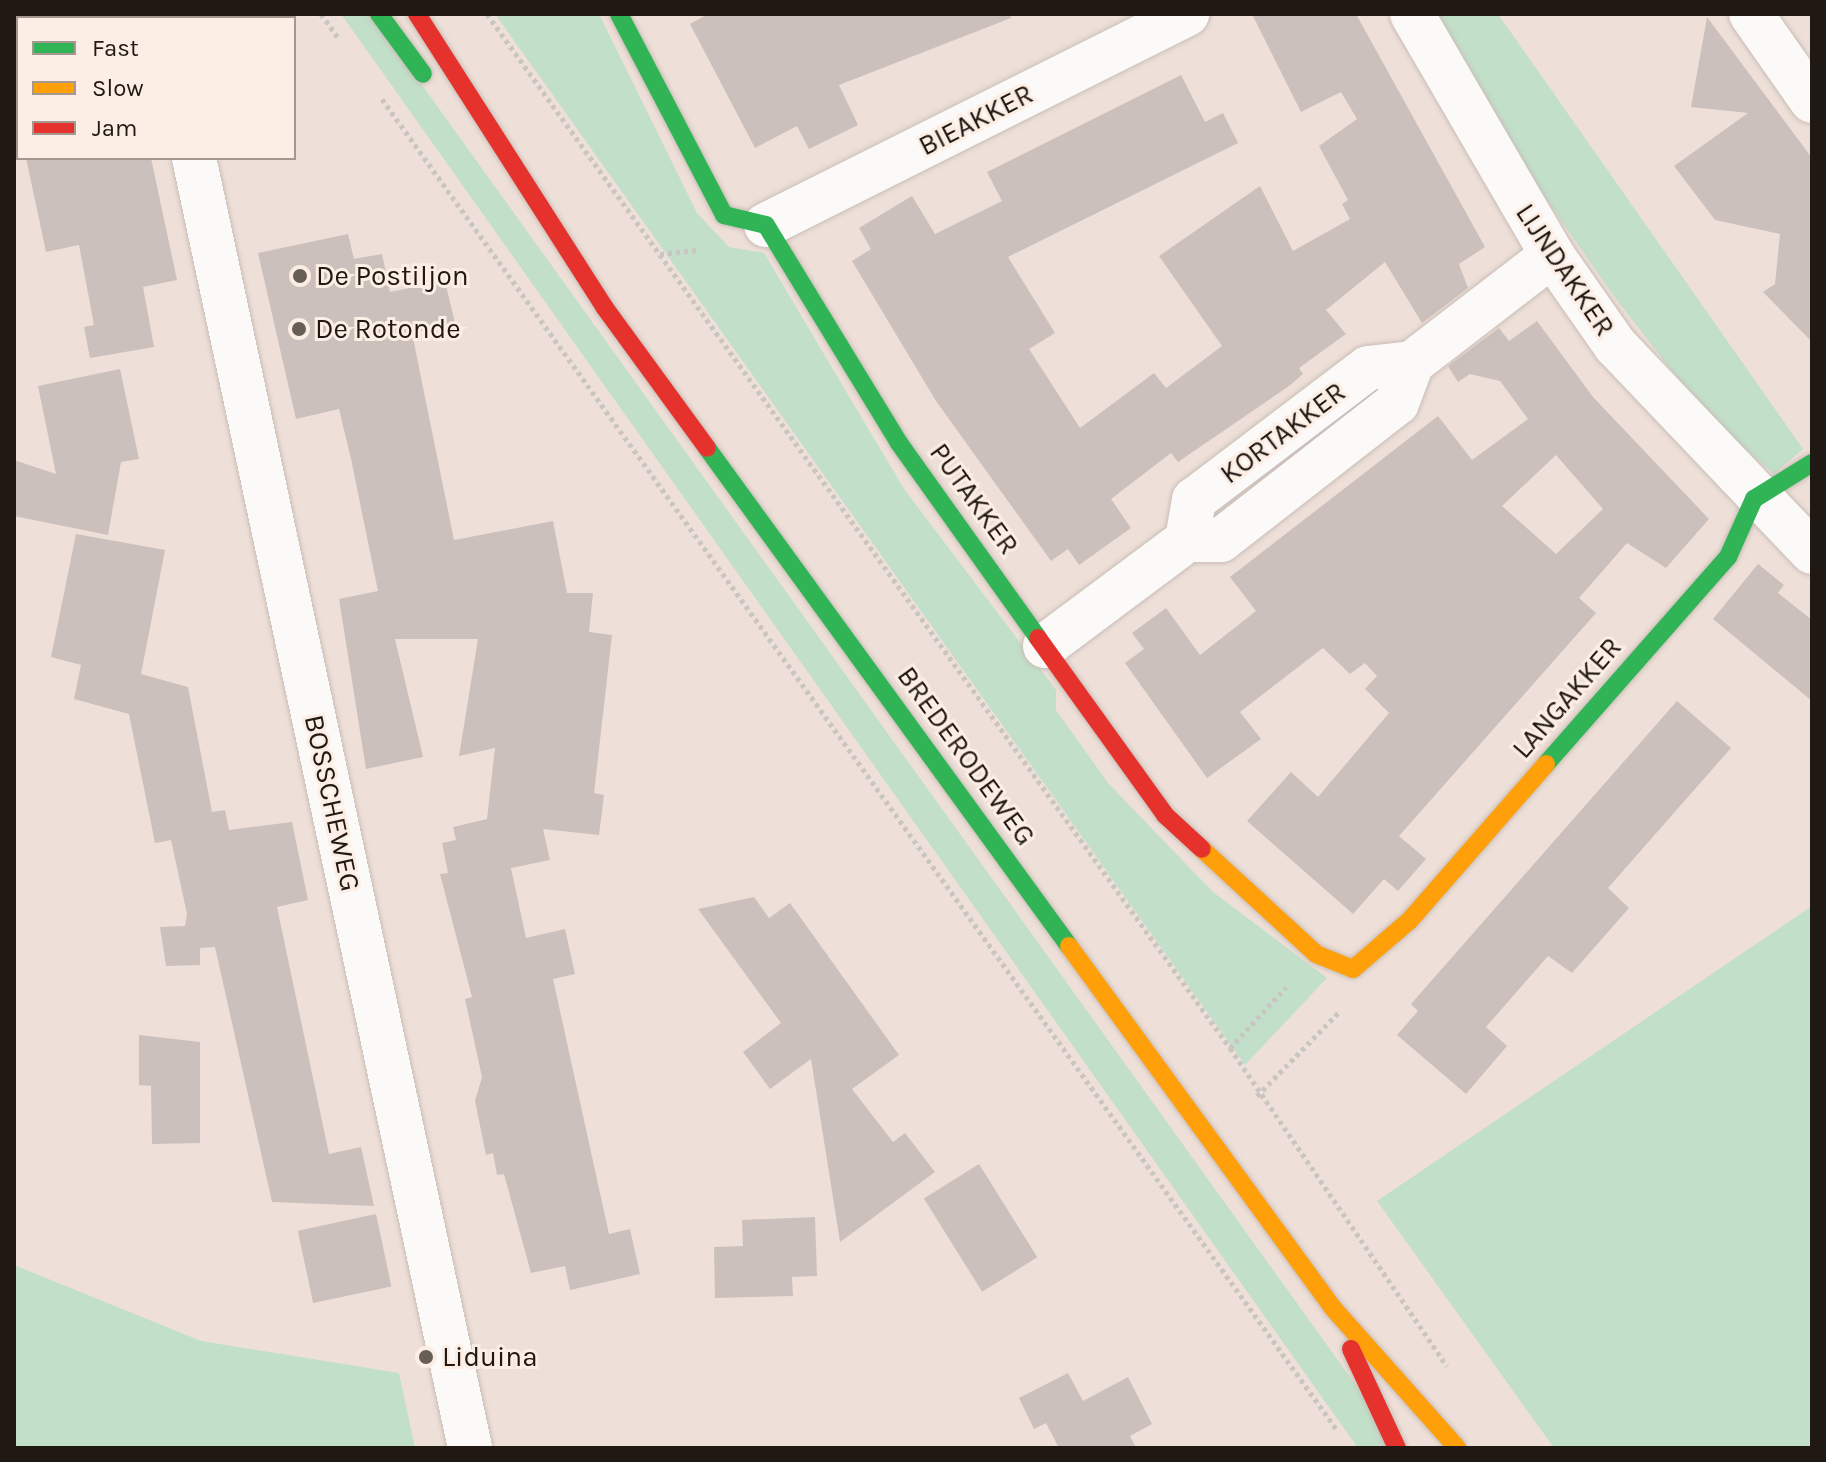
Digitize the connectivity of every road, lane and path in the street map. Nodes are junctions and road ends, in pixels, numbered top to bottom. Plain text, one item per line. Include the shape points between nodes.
1 (321, 14) edge
2 (379, 14) edge
3 (417, 14) edge
4 (487, 14) edge
5 (619, 14) edge
6 (1187, 14) edge
7 (1412, 14) edge
8 (1761, 17) edge
9 (349, 53) dead end
10 (432, 88) dead end
11 (377, 92) dead end
12 (1812, 101) edge
13 (477, 149) dead end
14 (194, 160) edge
15 (766, 225) junction
16 (556, 237) junction
17 (1552, 255) junction
18 (1812, 463) edge
19 (1754, 499) junction
20 (1812, 552) edge
21 (1045, 646) junction
22 (1316, 954) junction
23 (1353, 969) junction
24 (1230, 1048) junction
25 (1257, 1096) junction
26 (1332, 1307) junction
27 (1450, 1370) dead end
28 (1341, 1435) dead end
29 (470, 1448) edge
30 (1397, 1448) edge
31 (1457, 1448) edge

1 - 9 path
2 - 10 main road
3 - 16 main road, BREDERODEWEG
4 - 24 path
5 - 15 main road via 724,215
6 - 15 street, BIEAKKER
7 - 17 street, LIJNDAKKER
8 - 12 street
11 - 28 path
13 - 16 main road, BREDERODEWEG
14 - 29 street, BOSSCHEWEG
15 - 21 main road, PUTAKKER via 899,443
16 - 26 main road, BREDERODEWEG
17 - 19 street, LIJNDAKKER via 1615,345
17 - 21 street, KORTAKKER via 1412,363 1397,403 1221,540 1187,540
18 - 19 main road via 1793,481
19 - 20 street, LIJNDAKKER
19 - 23 main road, LANGAKKER via 1728,557 1410,920
21 - 22 main road, PUTAKKER via 1165,815
22 - 23 main road, PUTAKKER
22 - 24 path
23 - 25 path via 1344,1007
24 - 25 path
25 - 27 path
26 - 30 main road, BREDERODEWEG
26 - 31 main road, BREDERODEWEG

